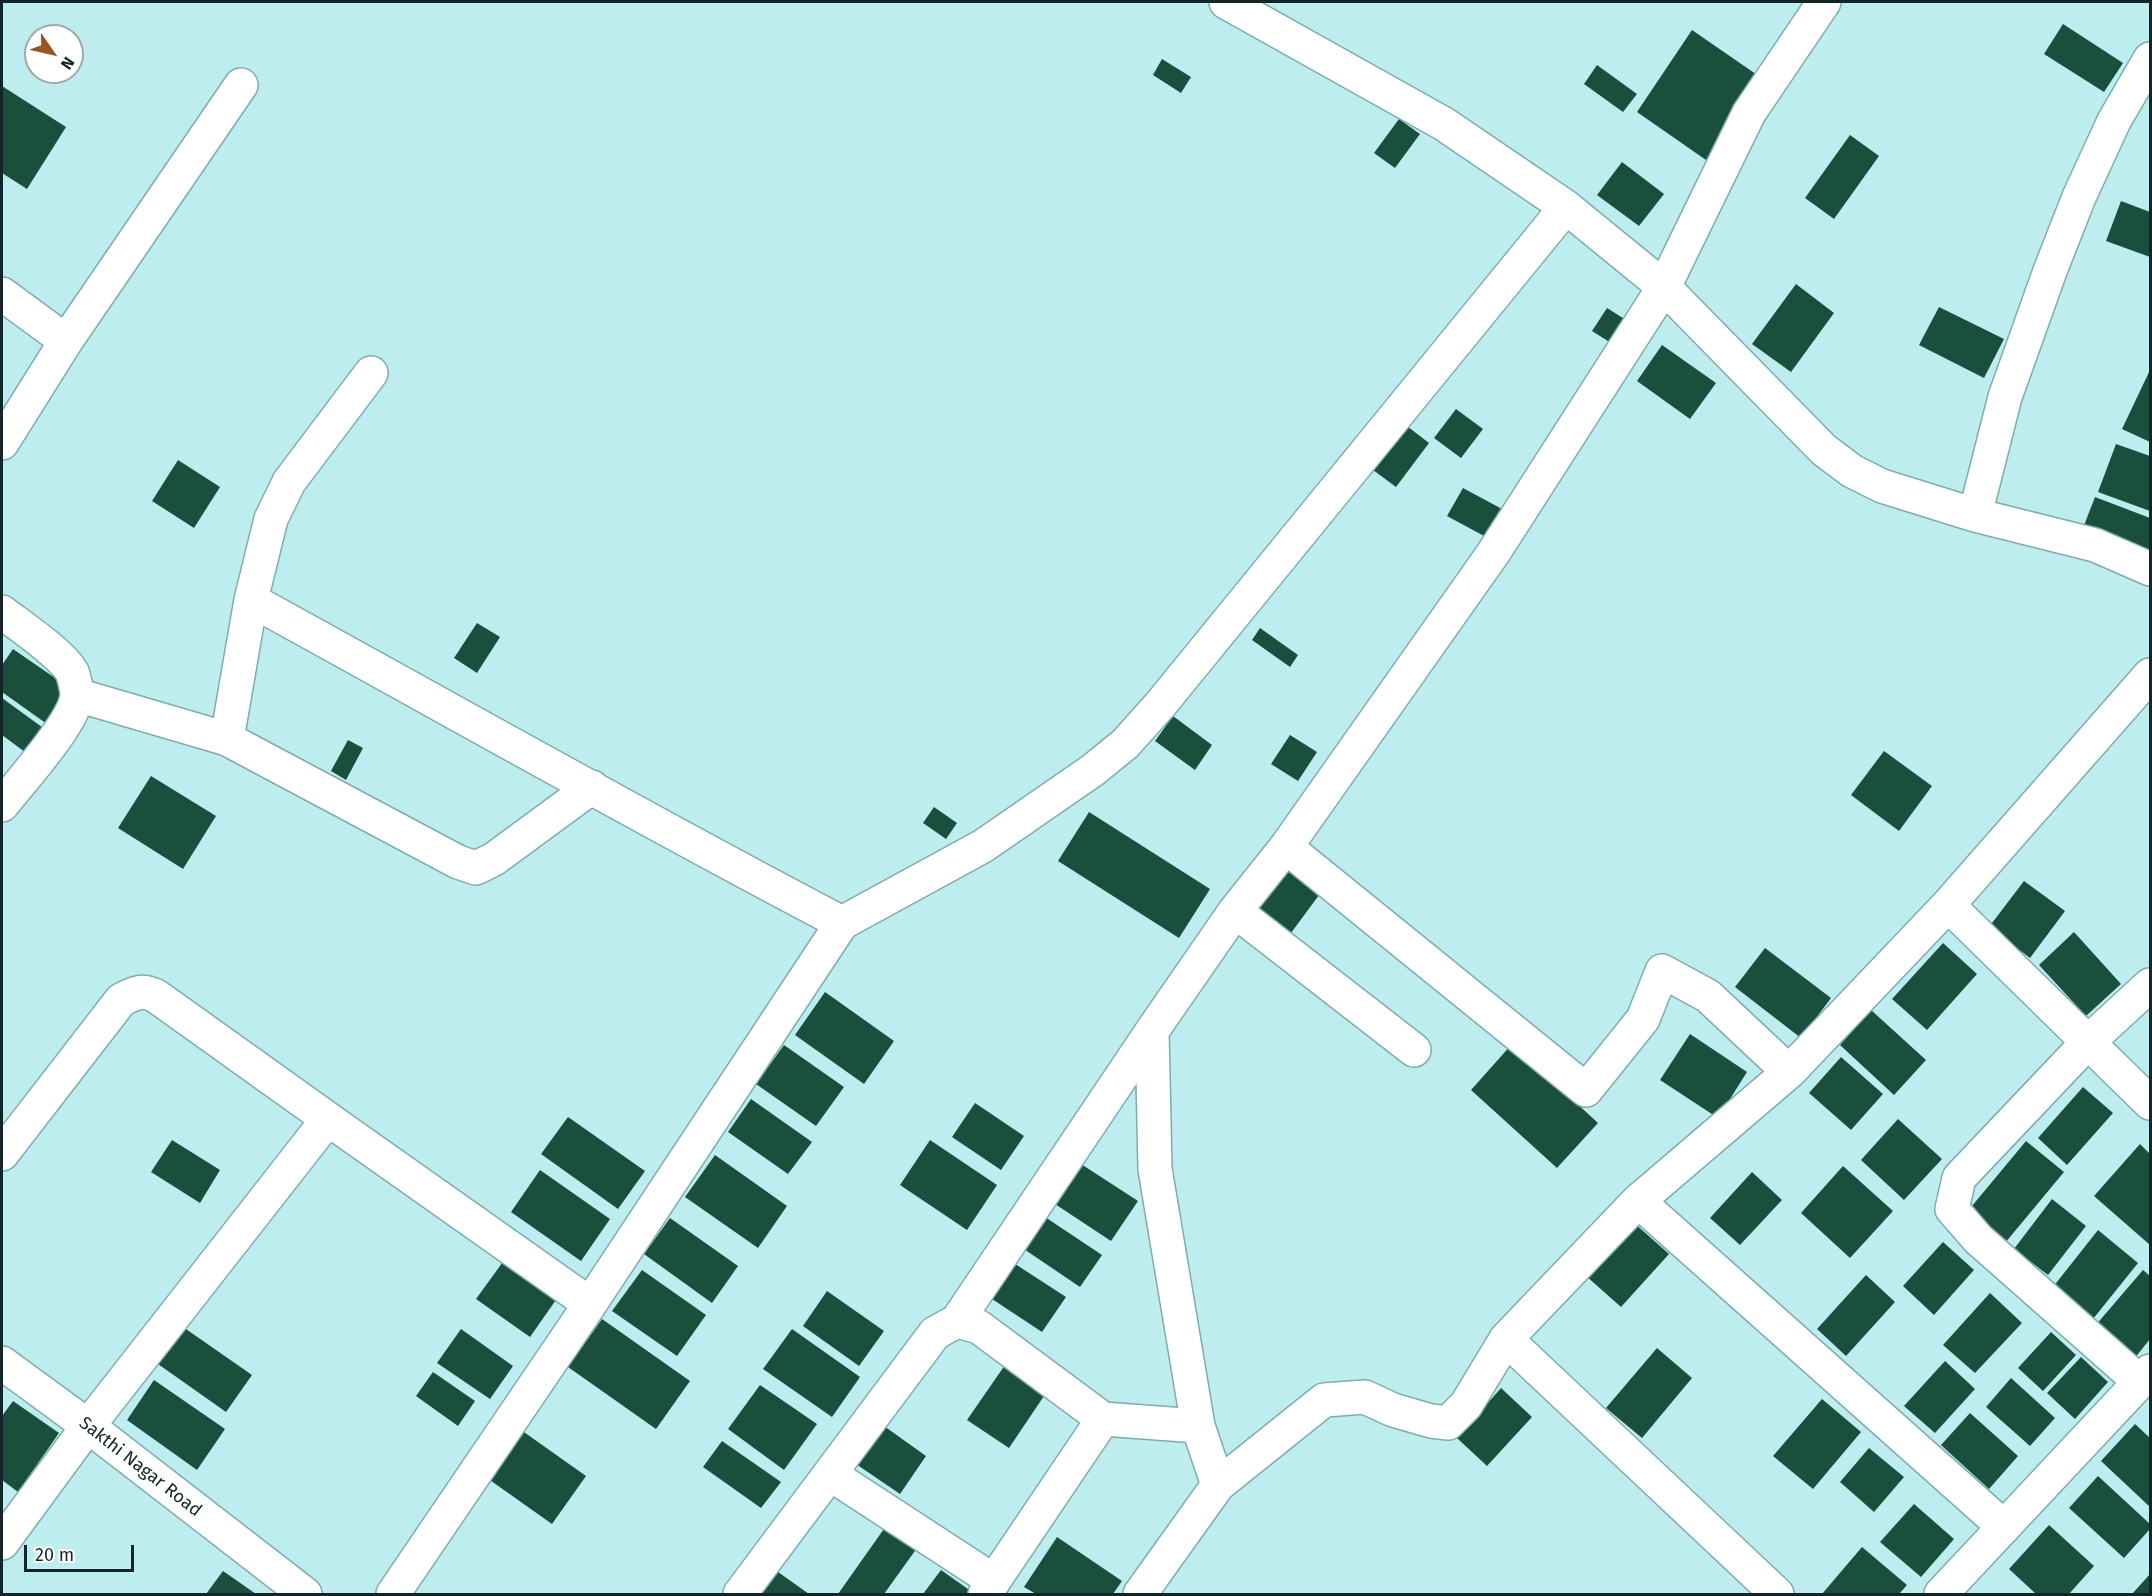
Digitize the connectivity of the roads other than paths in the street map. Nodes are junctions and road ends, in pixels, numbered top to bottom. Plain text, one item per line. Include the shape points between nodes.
1 (1226, 2) edge
2 (1824, 2) edge
3 (2151, 59) edge
4 (241, 85) dead end
5 (1566, 207) junction
6 (1664, 287) junction
7 (2, 294) edge
8 (66, 341) junction
9 (370, 374) dead end
10 (2, 443) edge
11 (1975, 515) junction
12 (2151, 569) edge
13 (251, 600) junction
14 (2, 612) edge
15 (2151, 675) edge
16 (77, 695) junction
17 (227, 739) junction
18 (592, 787) junction
19 (2, 805) edge
20 (1286, 847) junction
21 (1948, 905) junction
22 (1236, 911) junction
23 (842, 923) junction
24 (2151, 985) edge
25 (1152, 1031) junction
26 (2088, 1042) junction
27 (1414, 1050) dead end
28 (1789, 1072) junction
29 (2151, 1103) edge
30 (328, 1119) junction
31 (2, 1154) edge
32 (1638, 1201) junction
33 (590, 1304) junction
34 (957, 1321) junction
35 (1506, 1339) junction
36 (2, 1363) edge
37 (2145, 1377) edge
38 (1102, 1419) junction
39 (88, 1426) junction
40 (1198, 1426) junction
41 (830, 1474) junction
42 (1218, 1485) junction
43 (2004, 1527) junction
44 (2, 1543) edge
45 (989, 1588) edge
46 (305, 1594) edge
47 (393, 1594) edge
48 (740, 1594) edge
49 (1140, 1594) edge
50 (1777, 1594) edge
51 (1941, 1594) edge

1 - 5 street via 1444,124
2 - 6 street via 1749,113
3 - 11 street via 2114,121 2050,272 2006,397
4 - 8 street
5 - 6 street
5 - 23 street via 1125,744 983,846
6 - 11 street via 1824,450 1852,471 1882,486
6 - 20 street via 1494,552
7 - 8 street
8 - 10 street
9 - 13 street via 289,482 271,519
11 - 12 street via 2095,545
13 - 17 street
13 - 18 street
14 - 16 street via 72,672
15 - 21 street
16 - 17 street
16 - 19 street via 68,720
17 - 18 street via 476,868
18 - 23 street
20 - 22 street
20 - 28 street via 1587,1090 1643,1019 1662,971 1708,996
21 - 26 street
21 - 28 street
22 - 25 street
22 - 27 street
23 - 33 street
24 - 26 street
25 - 34 street
25 - 40 street via 1155,1168
26 - 29 street
26 - 37 street via 1959,1178 1952,1209 1978,1239
28 - 32 street
30 - 31 street via 145,991 121,1000
30 - 33 street
30 - 39 street
32 - 35 street
32 - 43 street
33 - 47 street
34 - 38 street via 979,1327
34 - 41 street via 935,1333
35 - 42 street via 1466,1405 1448,1423 1393,1410 1365,1397 1324,1400
35 - 50 street
36 - 39 street, Sakthi Nagar Road
37 - 43 street
38 - 40 street
38 - 45 street
39 - 44 street
39 - 46 street, Sakthi Nagar Road
40 - 42 street
41 - 45 street
41 - 48 street
42 - 49 street
43 - 51 street

